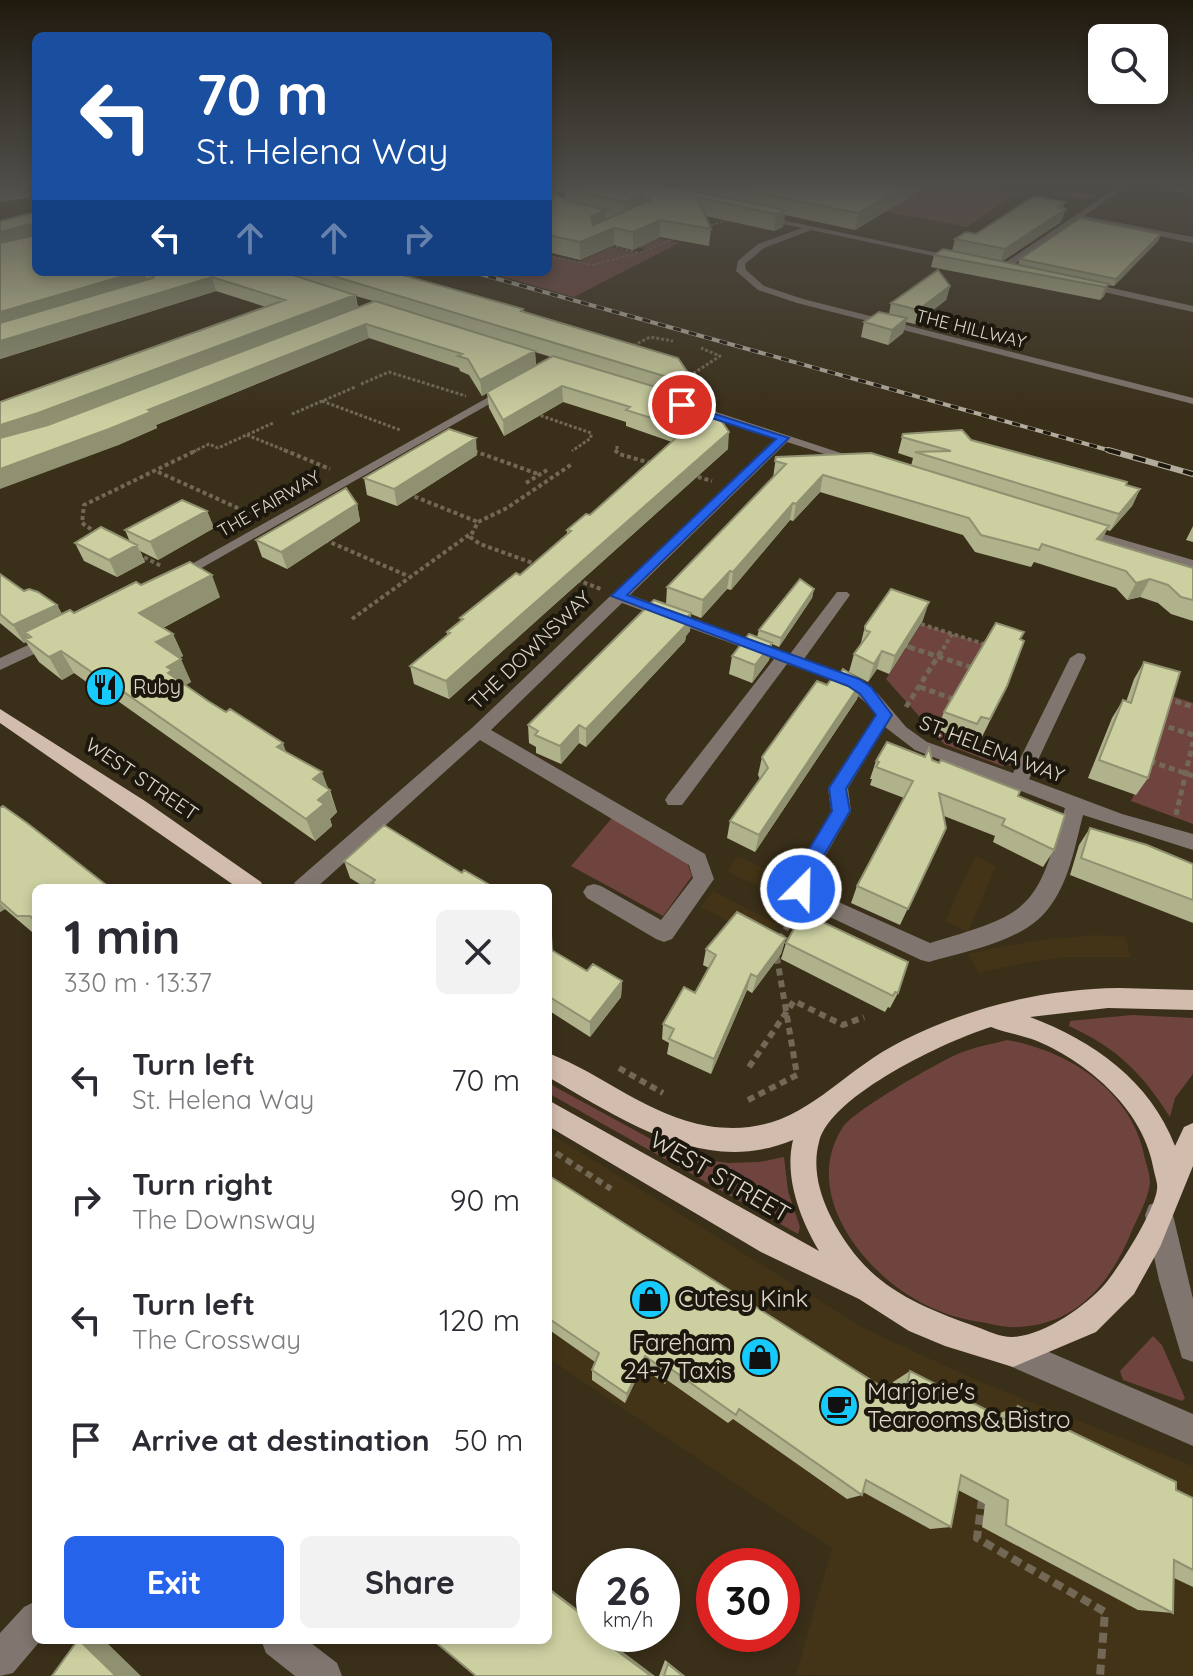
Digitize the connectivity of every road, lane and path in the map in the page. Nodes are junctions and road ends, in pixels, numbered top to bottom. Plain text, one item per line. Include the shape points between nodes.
1 (578, 262) edge
2 (603, 262) edge
3 (742, 262) edge
4 (1011, 262) edge
5 (989, 264) edge
6 (1003, 268) junction
7 (1018, 271) edge
8 (1076, 283) edge
9 (1193, 309) edge
10 (673, 341) dead end
11 (701, 348) dead end
12 (621, 352) edge
13 (527, 378) edge
14 (682, 381) edge
15 (361, 384) dead end
16 (355, 387) dead end
17 (322, 401) junction
18 (487, 401) junction
19 (1193, 401) edge
20 (685, 406) edge
21 (292, 414) dead end
22 (273, 423) dead end
23 (246, 435) junction
24 (424, 436) junction
25 (784, 438) junction
26 (617, 446) dead end
27 (572, 451) dead end
28 (572, 464) dead end
29 (661, 466) edge
30 (873, 466) edge
31 (547, 470) dead end
32 (157, 472) junction
33 (538, 474) junction
34 (689, 475) edge
35 (355, 476) junction
36 (526, 483) dead end
37 (732, 487) junction
38 (275, 521) junction
39 (478, 522) junction
40 (1061, 525) edge
41 (470, 534) junction
42 (101, 535) edge
43 (128, 549) edge
44 (1193, 565) edge
45 (550, 570) edge
46 (180, 575) junction
47 (564, 575) edge
48 (408, 576) junction
49 (165, 583) edge
50 (842, 595) dead end
51 (618, 596) junction
52 (352, 619) dead end
53 (921, 624) edge
54 (69, 631) edge
55 (952, 634) junction
56 (984, 644) edge
57 (906, 646) edge
58 (938, 656) junction
59 (789, 658) junction
60 (1078, 658) dead end
61 (0, 665) edge
62 (973, 668) edge
63 (920, 687) junction
64 (1165, 698) edge
65 (956, 700) edge
66 (1193, 707) edge
67 (0, 715) edge
68 (884, 715) junction
69 (1154, 723) edge
70 (479, 731) junction
71 (1193, 735) edge
72 (1193, 742) edge
73 (1150, 761) edge
74 (1186, 773) junction
75 (1193, 776) edge
76 (1018, 782) junction
77 (675, 800) dead end
78 (1076, 805) junction
79 (1171, 837) junction
80 (1193, 842) edge
81 (248, 884) edge
82 (307, 884) edge
83 (594, 892) dead end
84 (805, 896) junction
85 (783, 996) junction
86 (1193, 1000) edge
87 (794, 1001) junction
88 (786, 1012) junction
89 (864, 1017) dead end
90 (989, 1017) junction
91 (552, 1066) edge
92 (749, 1067) dead end
93 (619, 1068) dead end
94 (663, 1093) dead end
95 (748, 1100) dead end
96 (552, 1114) edge
97 (813, 1118) junction
98 (1193, 1136) edge
99 (556, 1153) dead end
100 (1170, 1186) junction
101 (611, 1189) dead end
102 (1159, 1215) junction
103 (865, 1288) junction
104 (1193, 1347) edge
105 (1014, 1352) junction
106 (1193, 1430) edge
107 (983, 1494) edge
108 (32, 1624) edge
109 (284, 1644) edge
110 (0, 1660) edge
111 (324, 1676) edge
112 (1100, 1676) edge

1 - 2 path
3 - 19 street, THE HILLWAY via 741,271 761,288 800,301
4 - 6 street
5 - 6 street
6 - 7 street
8 - 9 street
10 - 12 path via 650,337
11 - 14 path via 719,357
13 - 18 street, THE FAIRWAY
15 - 18 path via 389,372
16 - 17 path
17 - 21 path
17 - 24 path
18 - 24 street, THE FAIRWAY
18 - 27 path via 591,433
20 - 25 street
22 - 23 path
23 - 32 path via 218,448 209,444
23 - 35 path
24 - 33 path
24 - 35 street, THE FAIRWAY
25 - 30 street
25 - 37 street, THE DOWNSWAY
26 - 29 path via 619,454
28 - 39 path
31 - 33 path
32 - 38 path
32 - 42 path via 82,507 82,523
33 - 36 path
34 - 37 path
35 - 38 street, THE FAIRWAY
35 - 39 path
37 - 51 street, THE DOWNSWAY
38 - 46 street, THE FAIRWAY
38 - 48 path
39 - 41 path
40 - 44 street
41 - 45 path via 480,544
41 - 48 path
43 - 46 path
46 - 49 street, THE FAIRWAY
47 - 51 path
48 - 52 path
50 - 59 street
51 - 59 street, ST. HELENA WAY
51 - 70 street, THE DOWNSWAY
53 - 55 path
54 - 61 street
55 - 56 path
55 - 58 path
57 - 58 path
58 - 62 path
58 - 63 path
59 - 68 street, ST. HELENA WAY via 866,690
59 - 77 street
60 - 76 street
63 - 65 path
63 - 68 path via 907,707
64 - 66 path
67 - 81 main road, WEST STREET
68 - 76 street, ST. HELENA WAY via 903,737
68 - 84 street via 838,788 841,811 800,881
69 - 71 path
70 - 82 street, THE DOWNSWAY
70 - 83 street via 698,860 704,879 664,933
72 - 74 path
73 - 74 path
74 - 75 path
74 - 79 path
76 - 78 street, ST. HELENA WAY
78 - 79 street, ST. HELENA WAY
78 - 84 street via 1051,885 1036,909 994,932 929,953
79 - 80 street, ST. HELENA WAY
84 - 85 path via 775,946
85 - 87 path
85 - 88 path
86 - 90 main road, WEST STREET via 1106,998
87 - 88 path
87 - 89 path via 843,1025
88 - 92 path
88 - 95 path via 797,1075
90 - 97 main road, WEST STREET via 939,1034 898,1056
90 - 100 main road via 1057,1039 1113,1077 1147,1116 1162,1145
91 - 97 main road, WEST STREET via 653,1122 710,1141 769,1137
93 - 94 path
96 - 103 main road, WEST STREET via 771,1242
97 - 103 main road via 803,1150 812,1207 826,1242
98 - 100 main road
99 - 101 path
100 - 102 main road
102 - 104 street
102 - 105 main road via 1146,1248 1112,1300 1083,1324
103 - 105 main road via 935,1330
105 - 106 street
107 - 112 path via 977,1538 1105,1612
108 - 110 street
109 - 111 street

